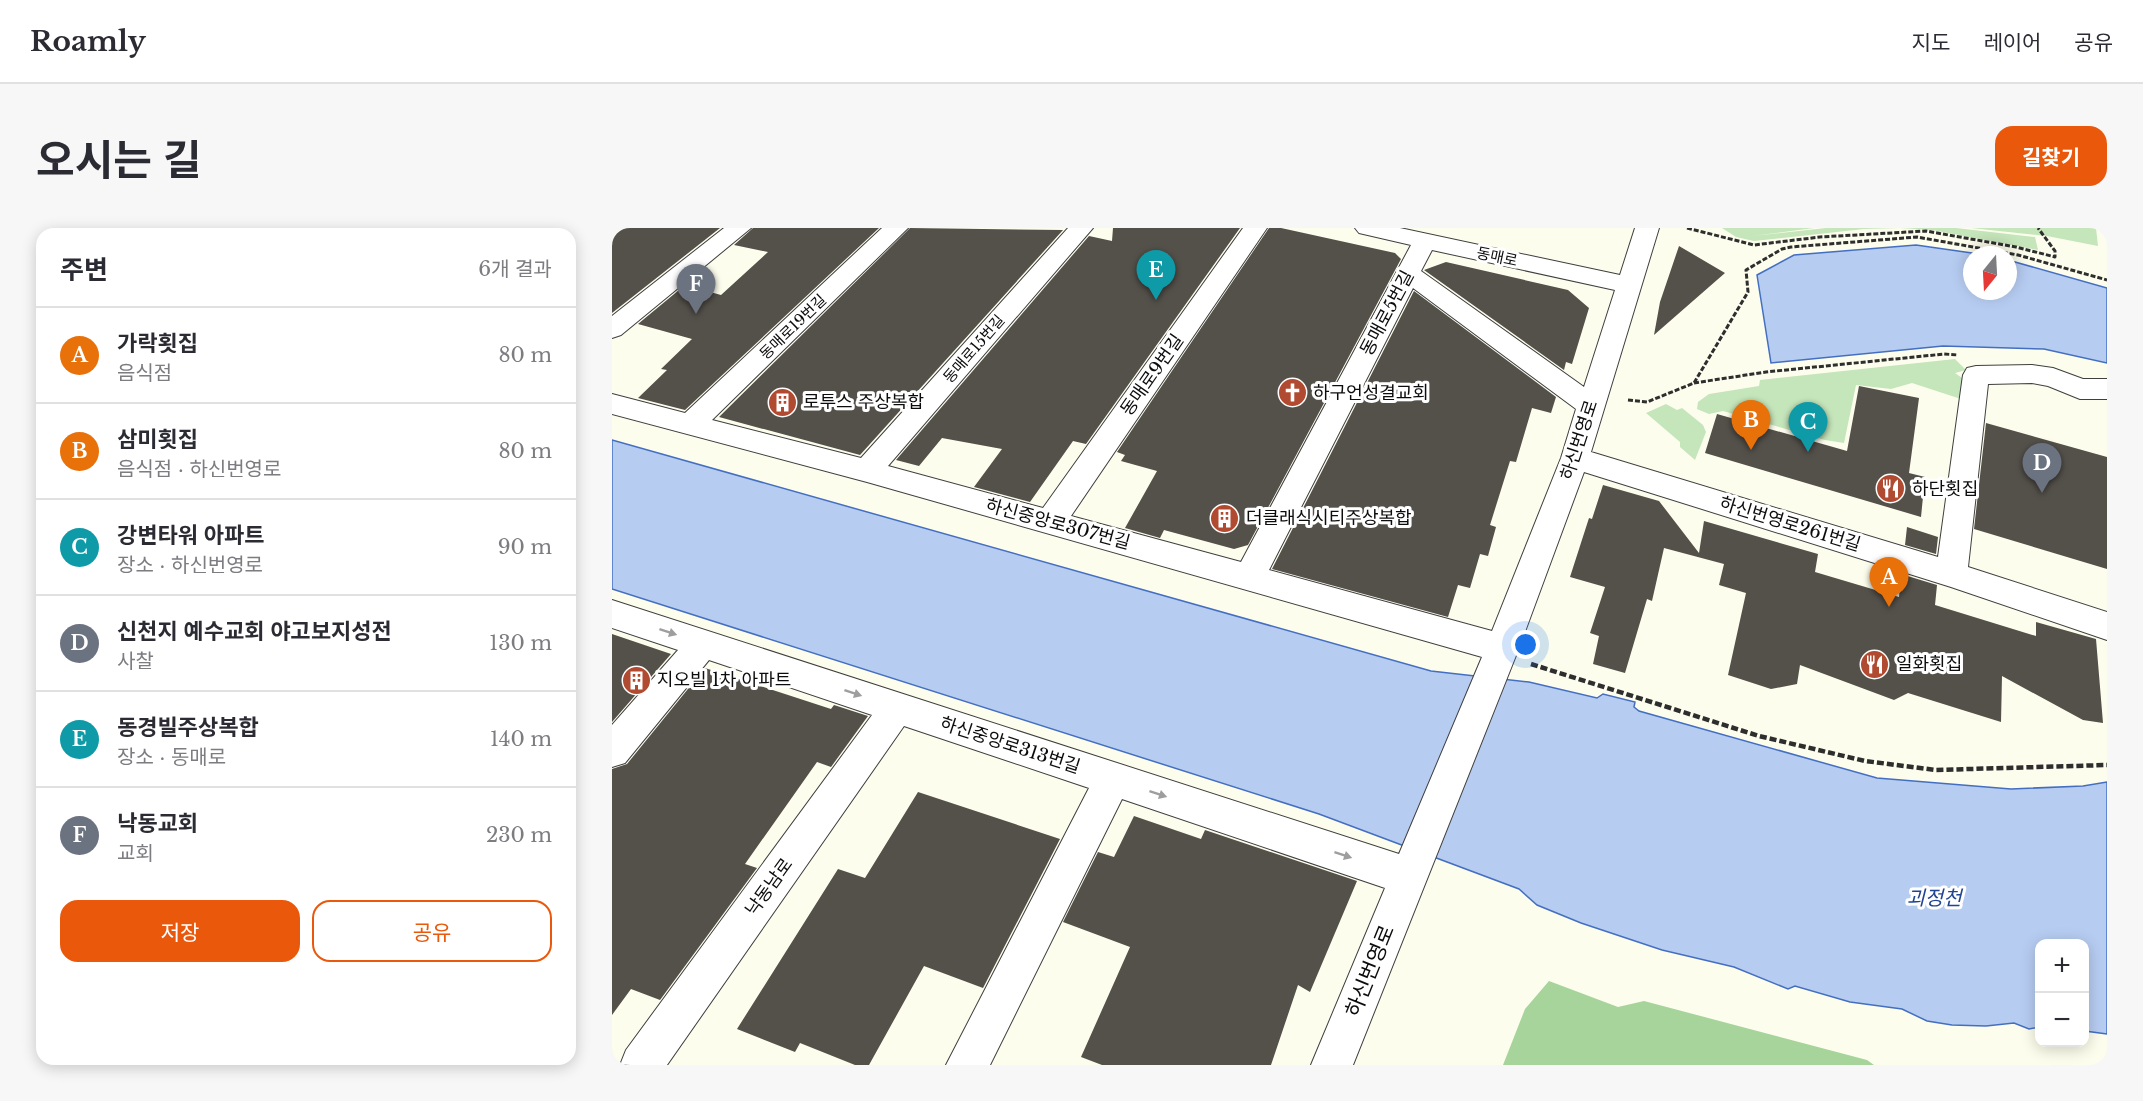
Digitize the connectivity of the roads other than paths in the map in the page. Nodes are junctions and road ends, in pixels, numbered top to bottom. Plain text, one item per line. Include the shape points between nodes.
1 (739, 228) edge
2 (896, 228) edge
3 (1081, 228) edge
4 (1255, 228) edge
5 (1367, 228) edge
6 (1647, 228) edge
7 (1409, 235) edge
8 (1407, 273) junction
9 (1628, 285) junction
10 (612, 329) edge
11 (2107, 389) edge
12 (612, 404) edge
13 (1591, 406) junction
14 (690, 426) junction
15 (1575, 458) junction
16 (867, 471) junction
17 (1050, 522) junction
18 (1951, 574) junction
19 (1250, 576) junction
20 (612, 614) edge
21 (2107, 626) edge
22 (703, 644) junction
23 (1516, 656) junction
24 (897, 708) junction
25 (612, 751) edge
26 (1113, 779) junction
27 (1407, 876) junction
28 (641, 1065) edge
29 (967, 1065) edge
30 (1332, 1065) edge

1 - 10 street
2 - 14 street, 동매로19번길
3 - 16 street, 동매로15번길
4 - 17 street, 동매로9번길
5 - 7 street, 동매로
6 - 9 street, 하신번영로
7 - 8 street, 동매로5번길
7 - 9 street, 동매로
8 - 13 street
8 - 19 street, 동매로5번길
9 - 13 street, 하신번영로
11 - 18 street via 2080,388 2032,374 1976,375
12 - 14 street, 하신중앙로307번길
13 - 15 street, 하신번영로
14 - 16 street, 하신중앙로307번길
15 - 18 street, 하신번영로261번길
15 - 23 street, 하신번영로
16 - 17 street, 하신중앙로307번길
17 - 19 street, 하신중앙로307번길
18 - 21 street, 하신번영로261번길
19 - 23 street, 하신중앙로307번길
20 -> 22 street, 하신중앙로313번길
22 -> 24 street, 하신중앙로313번길
22 - 25 street
23 - 27 street, 하신번영로
24 - 26 street, 하신중앙로313번길
24 - 28 street, 낙동남로
26 -> 27 street, 하신중앙로313번길
26 - 29 street
27 - 30 street, 하신번영로

